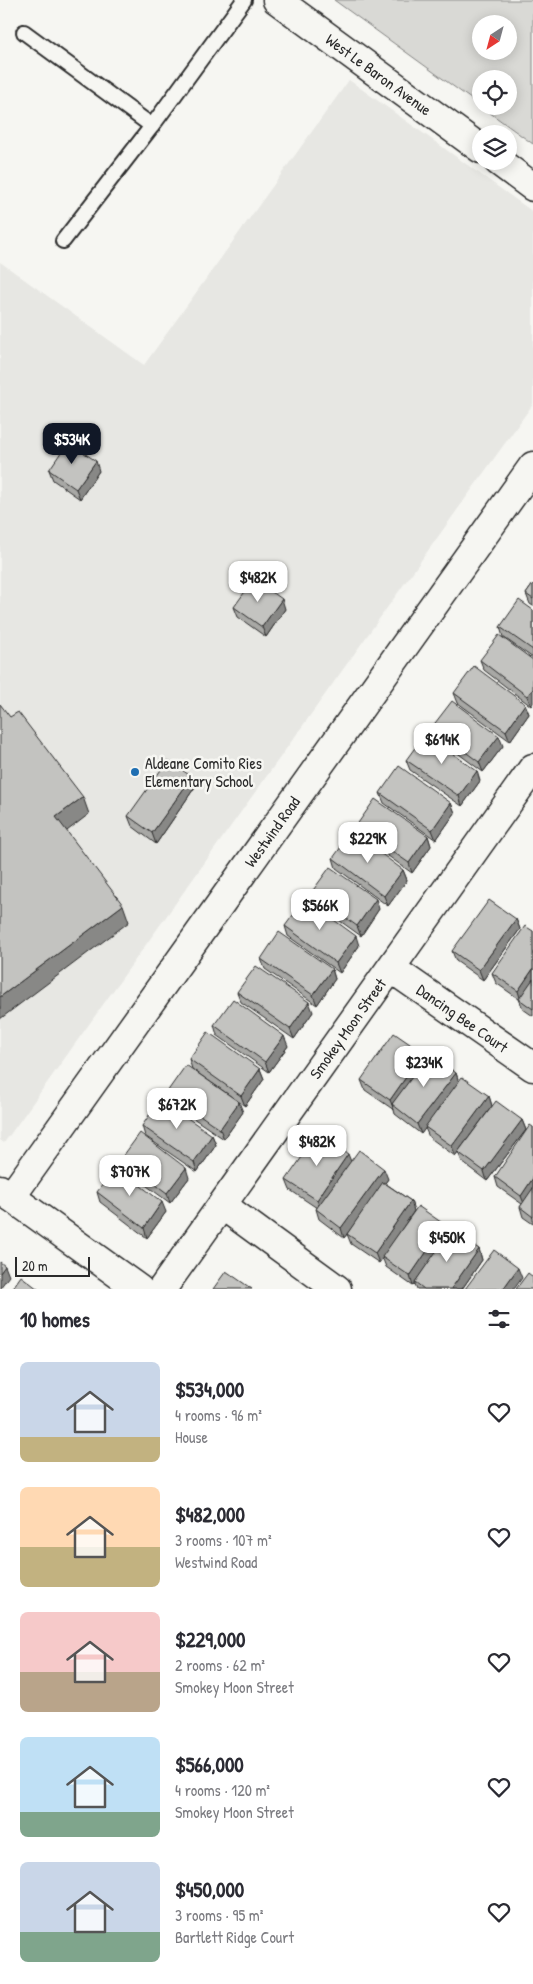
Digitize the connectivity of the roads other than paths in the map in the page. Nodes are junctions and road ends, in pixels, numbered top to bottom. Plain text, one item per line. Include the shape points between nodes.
1 (244, 0) edge
2 (277, 0) edge
3 (24, 32) dead end
4 (152, 126) junction
5 (472, 142) edge
6 (510, 170) edge
7 (533, 187) edge
8 (63, 240) dead end
9 (533, 466) edge
10 (533, 768) edge
11 (392, 969) junction
12 (533, 1067) edge
13 (5, 1193) edge
14 (222, 1205) junction
15 (139, 1289) edge
16 (162, 1289) edge
17 (337, 1289) edge

1 - 4 lane
2 - 5 street, West Le Baron Avenue
3 - 4 lane
4 - 8 lane
6 - 7 street
9 - 13 street, Westwind Road
10 - 11 street, Smokey Moon Street
11 - 12 street, Dancing Bee Court
11 - 14 street, Smokey Moon Street
13 - 15 street
14 - 16 street, Smokey Moon Street
14 - 17 street

